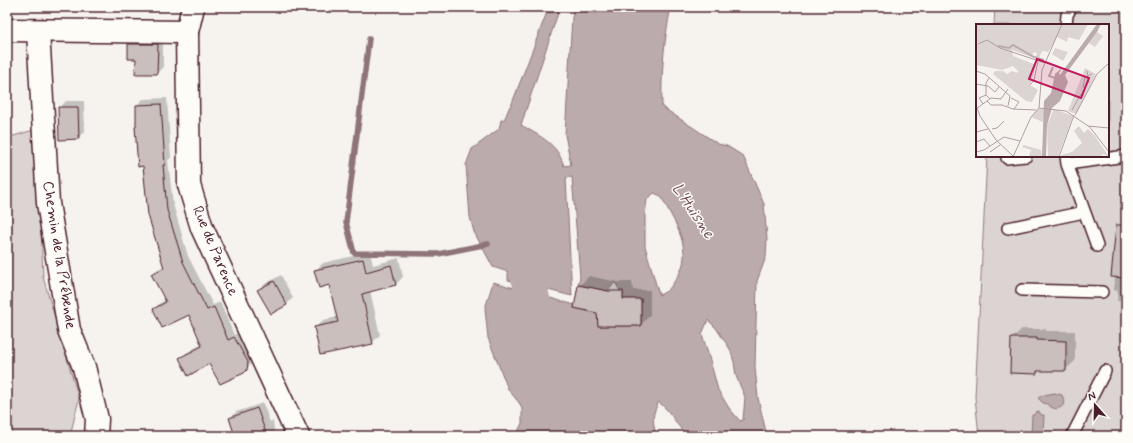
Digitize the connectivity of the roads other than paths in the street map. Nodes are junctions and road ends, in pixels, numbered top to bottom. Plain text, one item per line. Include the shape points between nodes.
1 (193, 7) edge
2 (1071, 7) edge
3 (1066, 24) edge
4 (7, 30) edge
5 (38, 32) junction
6 (188, 32) junction
7 (1126, 156) edge
8 (1016, 157) edge
9 (1007, 158) dead end
10 (1066, 160) edge
11 (1084, 212) junction
12 (1008, 228) dead end
13 (1097, 246) dead end
14 (1022, 290) dead end
15 (1102, 292) dead end
16 (1105, 371) dead end
17 (96, 436) edge
18 (298, 436) edge
19 (1072, 436) edge

1 - 6 street, Rue de Parence
2 - 3 lane
4 - 5 street
5 - 6 street
5 - 17 street, Chemin de la Prébende via 48,203 69,330 84,367 97,419
6 - 18 street, Rue de Parence via 189,185 202,228
7 - 10 lane
8 - 9 lane
10 - 11 lane
11 - 12 lane
11 - 13 lane
14 - 15 lane
16 - 19 lane

